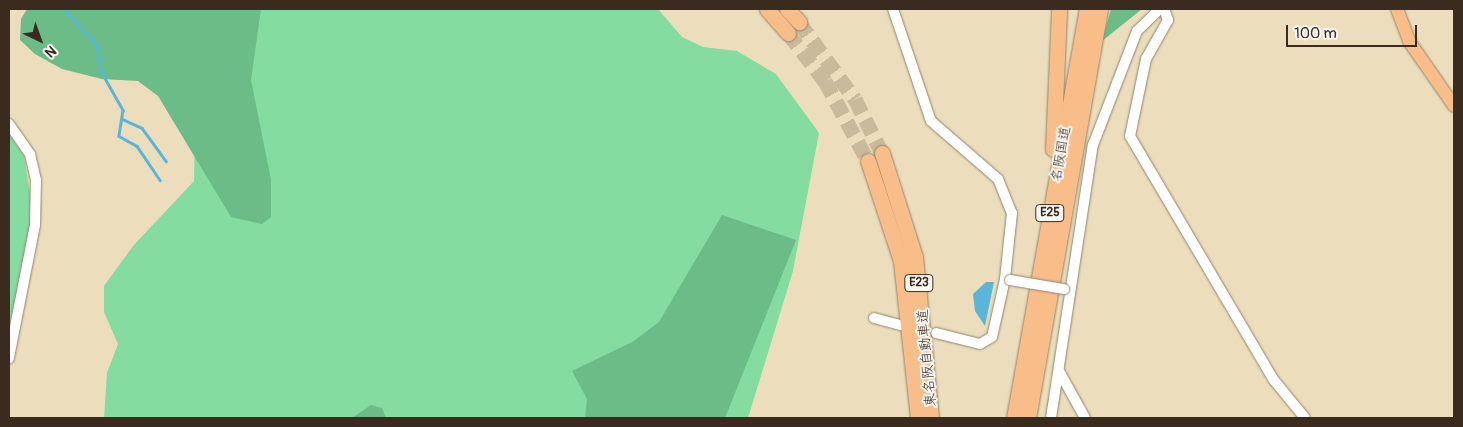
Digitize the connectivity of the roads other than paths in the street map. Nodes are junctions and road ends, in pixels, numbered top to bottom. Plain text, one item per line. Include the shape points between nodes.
1 (767, 9) edge
2 (787, 9) edge
3 (893, 9) edge
4 (1059, 9) edge
5 (1087, 9) edge
6 (1100, 9) edge
7 (1160, 9) edge
8 (1164, 9) edge
9 (1397, 9) edge
10 (1454, 106) edge
11 (9, 124) edge
12 (882, 153) tunnel mouth
13 (868, 161) tunnel mouth
14 (1047, 233) junction
15 (1008, 280) junction
16 (1067, 290) junction
17 (874, 318) dead end
18 (901, 325) dead end
19 (936, 333) dead end
20 (9, 358) edge
21 (1059, 371) junction
22 (918, 418) edge
23 (931, 418) edge
24 (1014, 418) edge
25 (1028, 418) edge
26 (1051, 418) edge
27 (1085, 418) edge
28 (1305, 418) edge

1 - 2 highway via 794,28
3 - 15 street via 931,122 1006,190 1012,213
4 - 14 highway
5 - 14 highway, 名阪国道 / E25
6 - 25 highway, 名阪国道 / E25
7 - 16 street via 1137,31 1093,145
8 - 28 street via 1168,20 1146,59 1130,136 1273,379
9 - 10 main road via 1414,48
11 - 20 street via 30,154 36,187 35,225
12 - 23 highway, 東名阪自動車道 / E23 via 915,257
13 - 22 highway, 東名阪自動車道 / E23 via 892,226 904,277
14 - 24 highway, 名阪国道 / E25
15 - 16 street, bridge
15 - 19 street via 995,330 987,343
16 - 21 street
17 - 18 street
21 - 26 street
21 - 27 street

